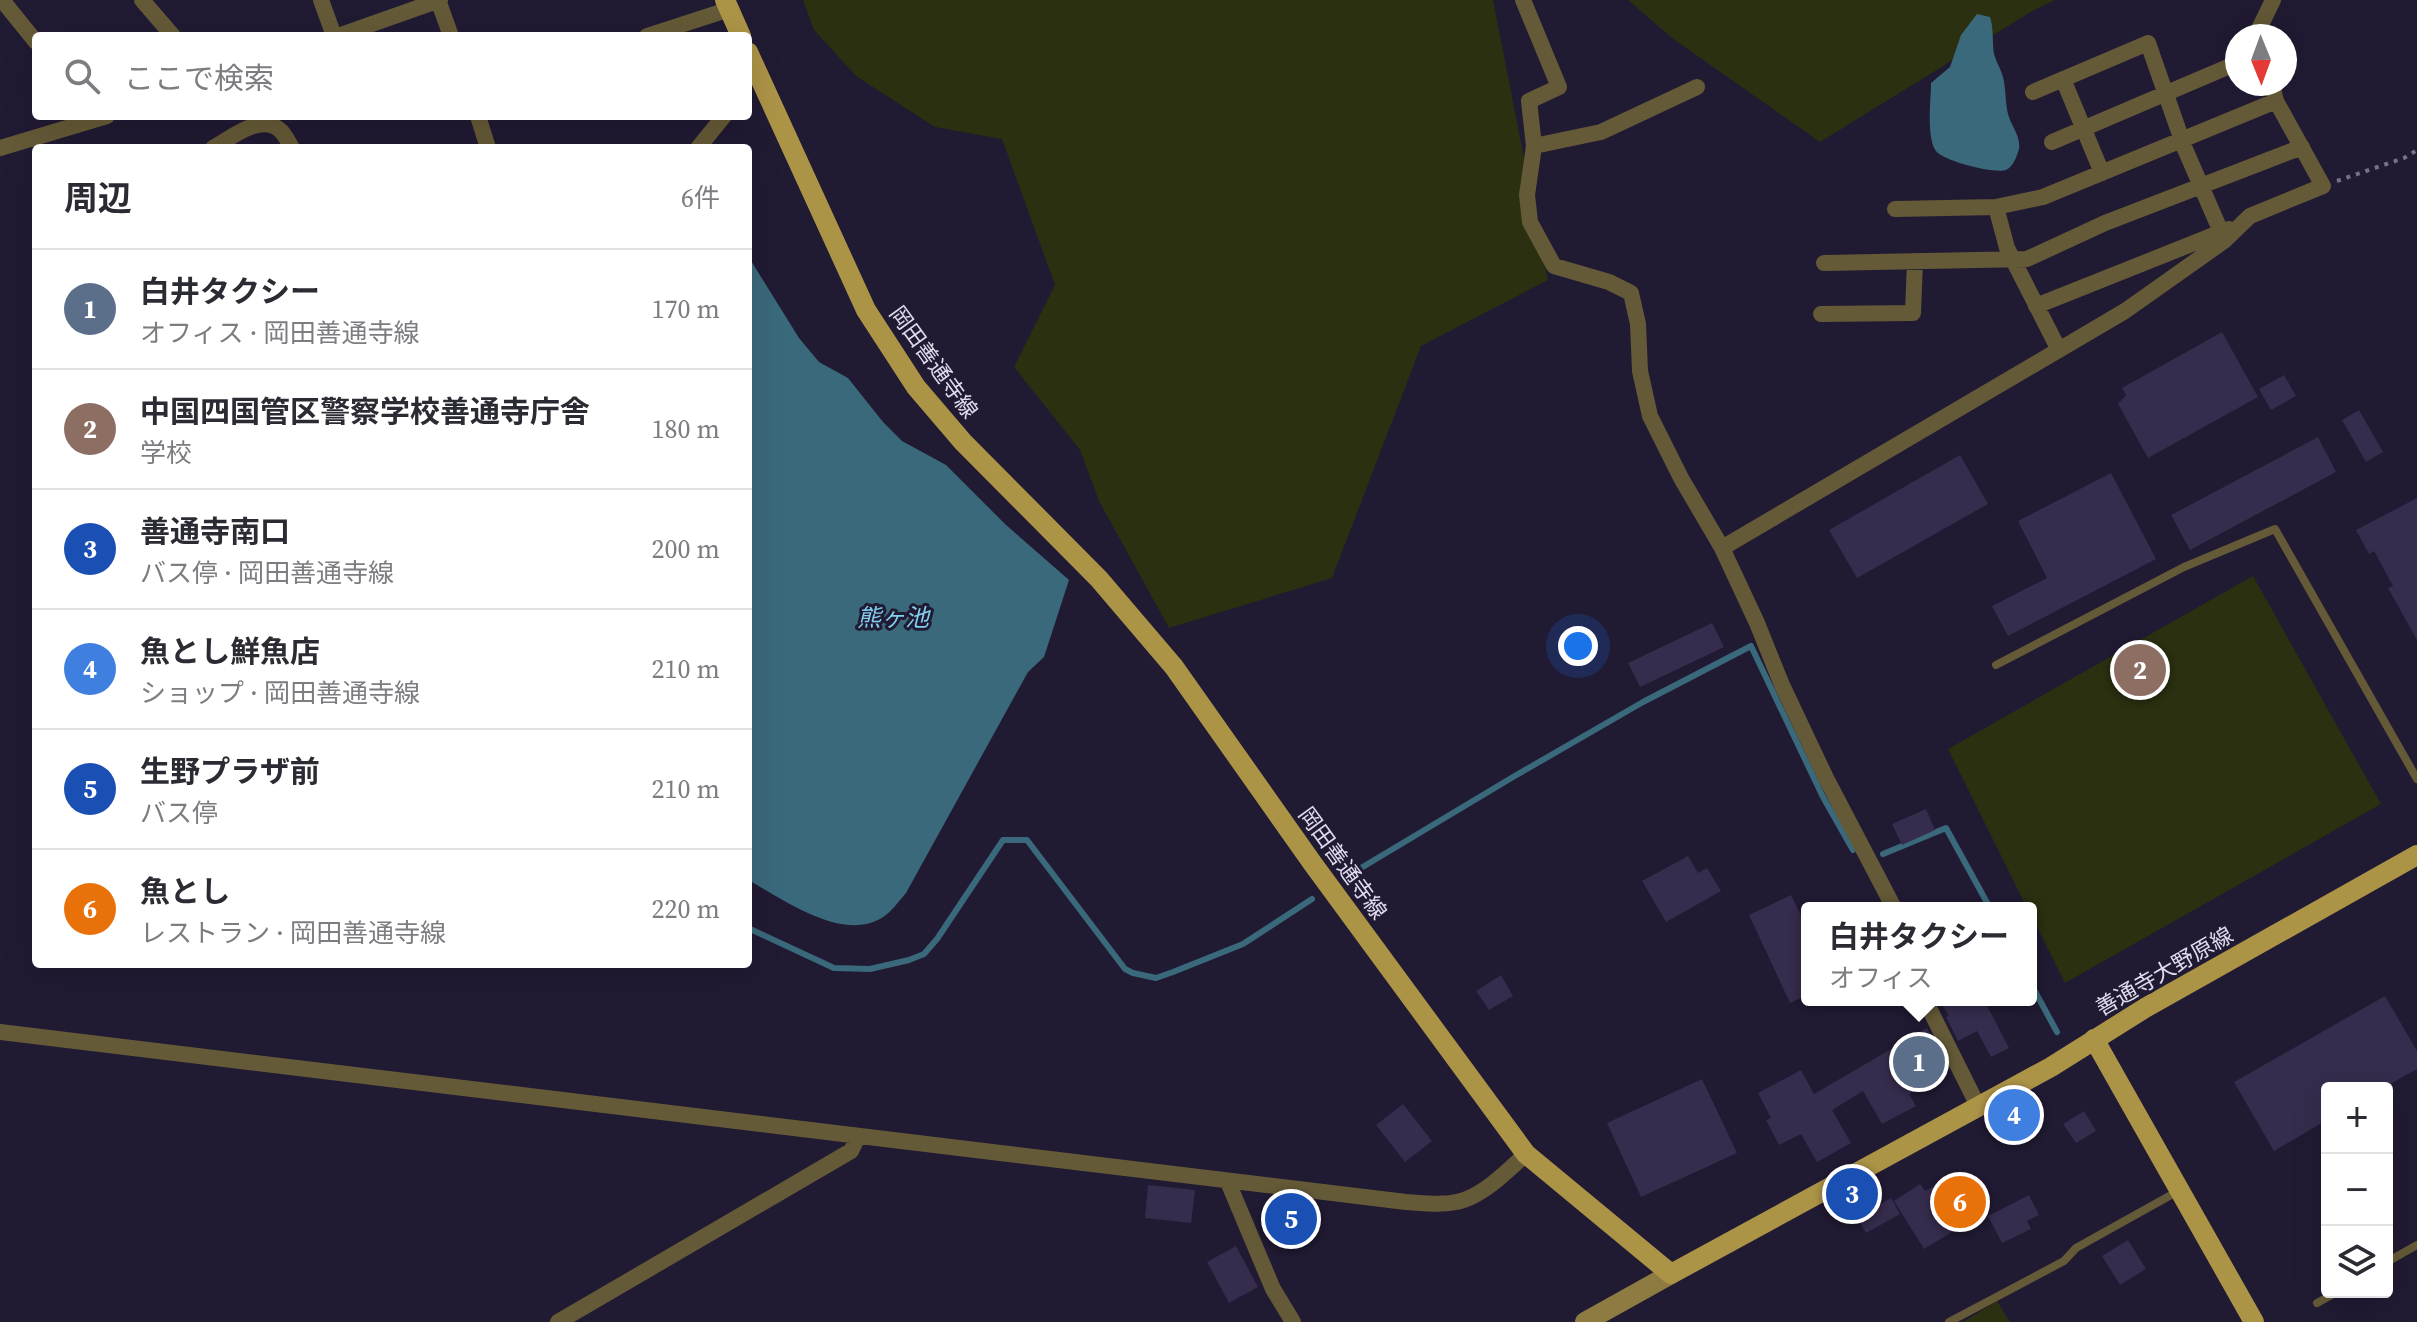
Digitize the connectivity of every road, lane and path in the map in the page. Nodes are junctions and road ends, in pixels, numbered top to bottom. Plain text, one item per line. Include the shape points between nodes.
1 (2, 0) edge
2 (142, 0) edge
3 (321, 0) edge
4 (438, 0) edge
5 (1523, 0) edge
6 (2273, 0) edge
7 (728, 5) edge
8 (2261, 24) edge
9 (170, 32) edge
10 (334, 32) edge
11 (347, 32) edge
12 (450, 32) edge
13 (657, 32) edge
14 (739, 32) edge
15 (32, 37) edge
16 (2225, 68) edge
17 (753, 79) edge
18 (2063, 79) junction
19 (1697, 87) dead end
20 (2033, 92) dead end
21 (2166, 94) junction
22 (2266, 96) edge
23 (2276, 96) edge
24 (90, 120) edge
25 (479, 120) edge
26 (721, 120) edge
27 (2084, 128) junction
28 (2182, 140) junction
29 (2052, 142) dead end
30 (220, 144) edge
31 (289, 144) edge
32 (487, 144) edge
33 (701, 144) edge
34 (1534, 146) junction
35 (2302, 147) junction
36 (0, 148) edge
37 (2417, 150) edge
38 (2102, 173) junction
39 (2201, 186) junction
40 (2323, 186) junction
41 (1996, 207) junction
42 (1895, 209) dead end
43 (2242, 224) junction
44 (2221, 232) junction
45 (2012, 259) junction
46 (1915, 261) junction
47 (1824, 263) dead end
48 (2036, 306) junction
49 (1821, 314) dead end
50 (2059, 350) junction
51 (1722, 548) junction
52 (1996, 665) dead end
53 (2417, 779) edge
54 (2417, 855) edge
55 (1891, 902) edge
56 (1928, 1006) edge
57 (0, 1032) edge
58 (2094, 1039) junction
59 (1978, 1106) junction
60 (858, 1137) junction
61 (1526, 1154) junction
62 (1228, 1182) junction
63 (2180, 1190) junction
64 (2417, 1245) edge
65 (2393, 1259) edge
66 (1671, 1274) junction
67 (2326, 1298) edge
68 (2317, 1303) dead end
69 (558, 1322) edge
70 (1293, 1322) edge
71 (1585, 1322) edge
72 (1949, 1322) edge
73 (2254, 1322) edge

1 - 15 street
2 - 9 street
3 - 10 street
4 - 11 street
4 - 12 street
5 - 34 street via 1559,87 1529,101
6 - 8 street
7 - 13 street
7 - 14 main road
16 - 21 street
17 - 61 main road, 岡田善通寺線 via 866,310 916,387 1099,579 1174,667
18 - 20 street
18 - 21 street via 2148,43
18 - 27 street
19 - 34 street via 1601,132
21 - 27 street
21 - 28 street
22 - 28 street
23 - 35 street
24 - 36 street
25 - 32 street
26 - 33 street
27 - 29 street
27 - 38 street
28 - 38 street
28 - 39 street
30 - 31 street via 266,124 280,129
34 - 51 street via 1527,195 1530,222 1554,266 1631,293 1650,416
35 - 39 street
35 - 40 street
37 - 40 path
38 - 41 street via 2043,197
39 - 44 street
39 - 45 street via 2027,259
40 - 43 street
41 - 42 street
41 - 45 street
43 - 44 street
43 - 50 street via 2125,311
44 - 48 street
45 - 46 street
45 - 48 street
46 - 47 street
46 - 49 street via 1913,313
48 - 50 street
50 - 51 street
51 - 55 street via 1826,778
52 - 53 lane via 2184,567 2275,529
54 - 58 main road, 善通寺大野原線
56 - 59 street
57 - 60 street
58 - 59 main road
58 - 63 main road, 善通寺大野原線
59 - 66 main road
60 - 62 street
60 - 69 street via 851,1151
61 - 62 street via 1464,1200 1440,1203
61 - 66 main road, 岡田善通寺線
62 - 70 street via 1273,1289
63 - 72 lane via 2076,1248 2064,1261
63 - 73 main road, 善通寺大野原線
64 - 65 lane
66 - 71 street
67 - 68 lane

